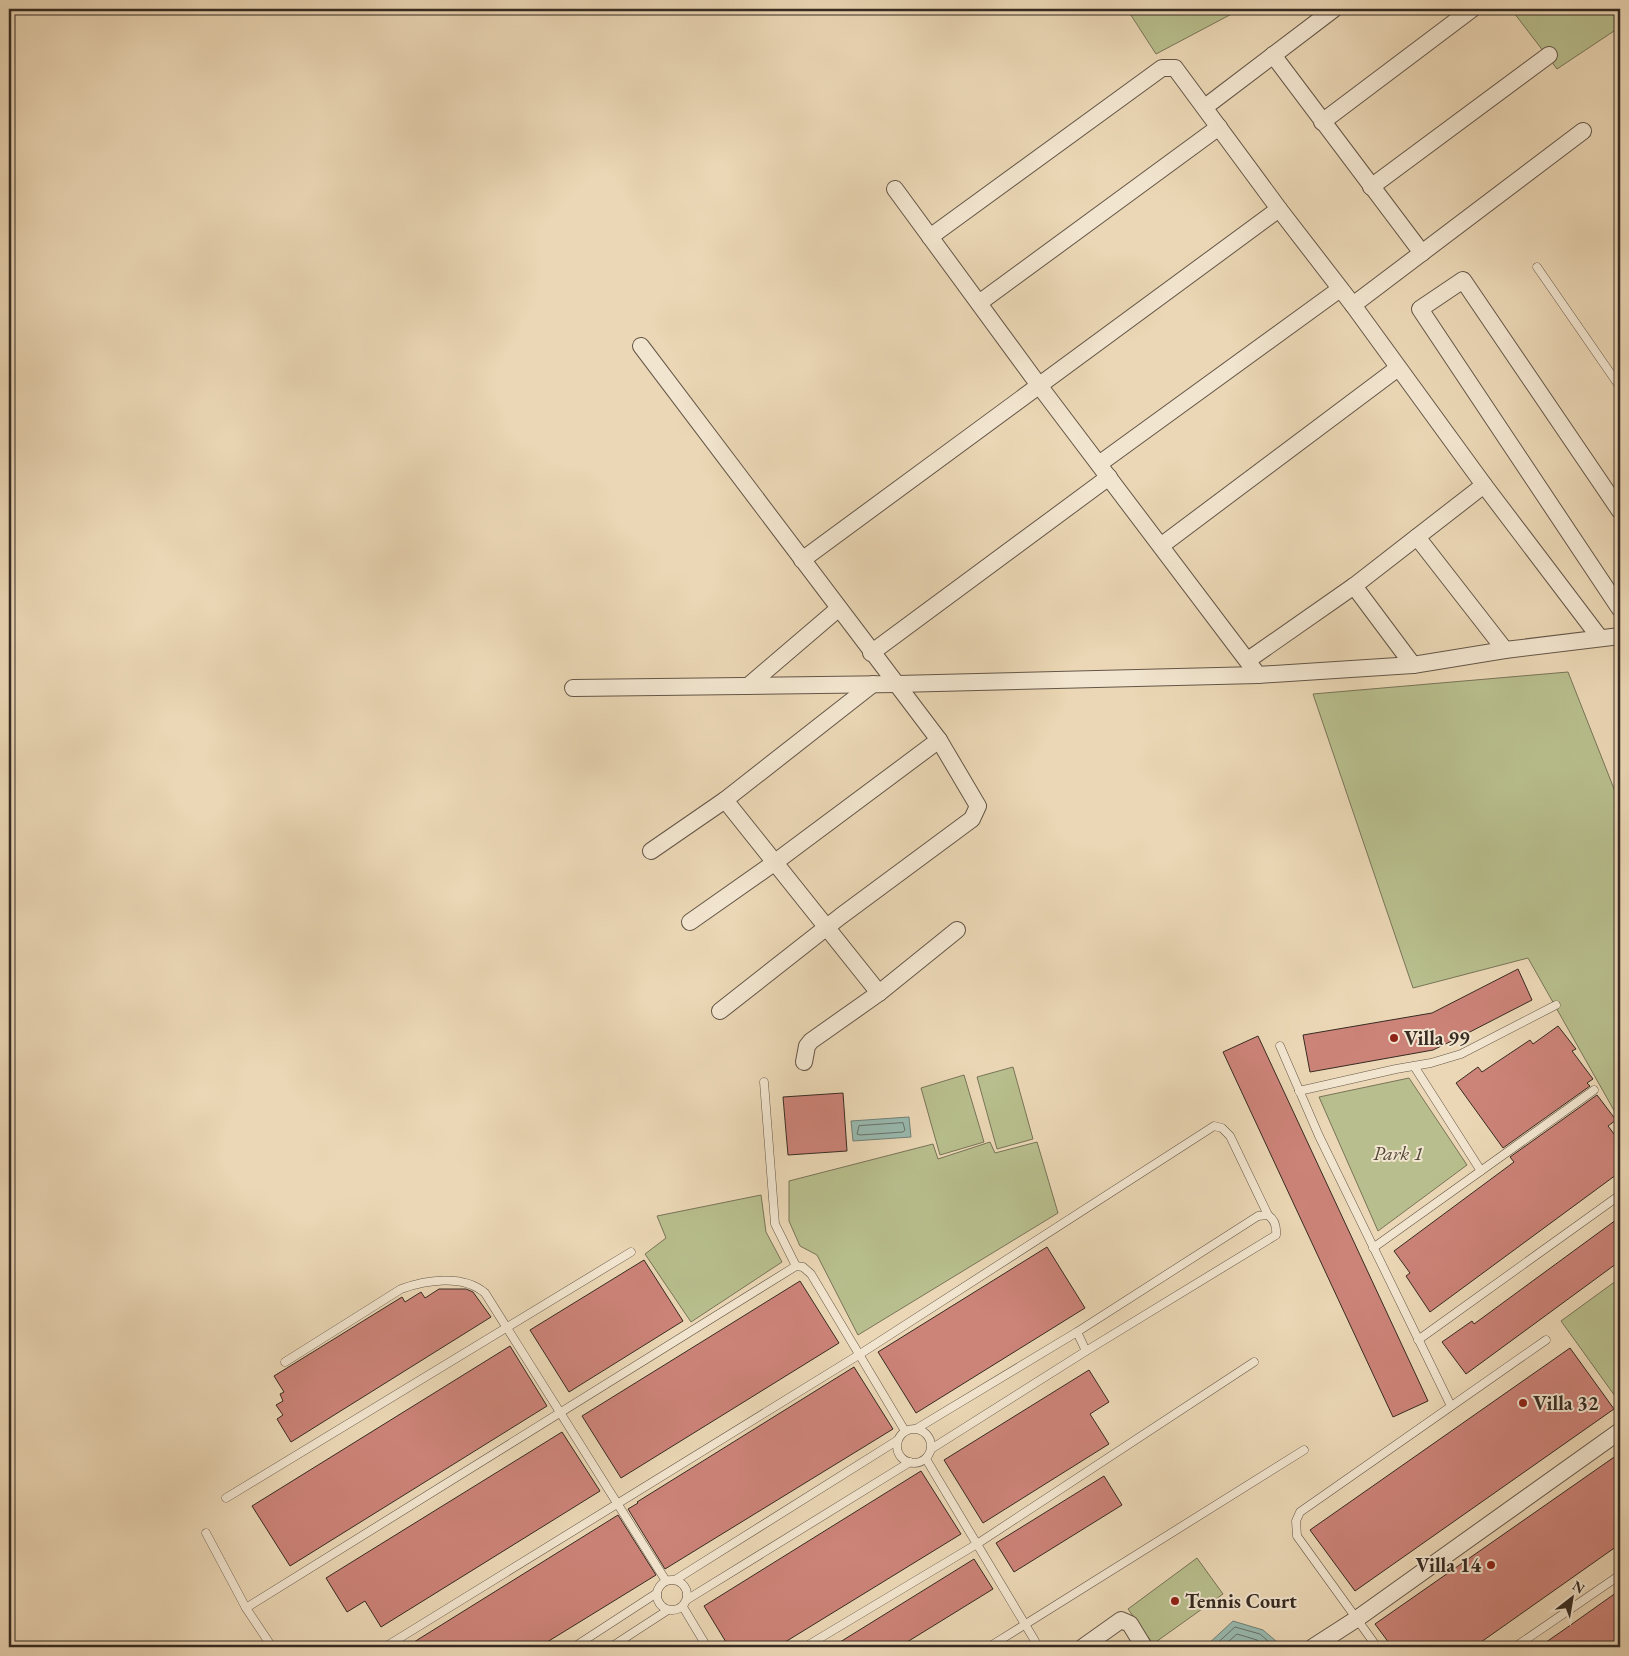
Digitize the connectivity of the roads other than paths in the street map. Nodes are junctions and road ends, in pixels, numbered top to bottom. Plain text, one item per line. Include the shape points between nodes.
1 (1334, 9) edge
2 (1472, 9) edge
3 (1273, 55) junction
4 (1549, 55) dead end
5 (1204, 107) junction
6 (1322, 122) junction
7 (1219, 127) junction
8 (1583, 131) dead end
9 (1371, 188) junction
10 (895, 189) dead end
11 (1279, 209) junction
12 (930, 237) junction
13 (1422, 253) junction
14 (1537, 267) dead end
15 (1340, 288) junction
16 (979, 303) junction
17 (1354, 305) junction
18 (640, 346) dead end
19 (1398, 368) junction
20 (1038, 384) junction
21 (1620, 387) edge
22 (1099, 464) junction
23 (1109, 477) junction
24 (1484, 485) junction
25 (1620, 511) edge
26 (1417, 537) junction
27 (1162, 545) junction
28 (802, 560) junction
29 (1354, 586) junction
30 (838, 609) junction
31 (1620, 609) edge
32 (1620, 636) edge
33 (1600, 638) junction
34 (1505, 650) junction
35 (871, 653) junction
36 (1248, 660) junction
37 (1413, 666) junction
38 (1258, 674) junction
39 (873, 684) junction
40 (898, 684) junction
41 (748, 686) junction
42 (573, 688) dead end
43 (939, 740) junction
44 (725, 800) junction
45 (651, 851) dead end
46 (774, 863) junction
47 (690, 922) dead end
48 (827, 927) junction
49 (957, 930) dead end
50 (879, 993) junction
51 (1556, 1005) dead end
52 (720, 1011) dead end
53 (1280, 1046) dead end
54 (804, 1062) dead end
55 (1414, 1066) junction
56 (764, 1082) dead end
57 (1594, 1090) dead end
58 (1299, 1091) junction
59 (1481, 1171) junction
60 (1620, 1195) edge
61 (1268, 1215) junction
62 (1373, 1248) junction
63 (631, 1252) dead end
64 (796, 1266) junction
65 (506, 1327) junction
66 (1077, 1332) junction
67 (1418, 1340) junction
68 (1546, 1340) dead end
69 (1086, 1351) junction
70 (857, 1356) junction
71 (285, 1362) dead end
72 (1254, 1362) dead end
73 (1451, 1406) junction
74 (561, 1412) junction
75 (916, 1429) junction
76 (1620, 1431) edge
77 (905, 1432) junction
78 (898, 1440) junction
79 (931, 1449) junction
80 (1304, 1450) dead end
81 (926, 1459) junction
82 (910, 1462) junction
83 (226, 1498) dead end
84 (616, 1504) junction
85 (206, 1533) dead end
86 (977, 1544) junction
87 (1620, 1575) edge
88 (675, 1580) junction
89 (666, 1581) junction
90 (657, 1593) junction
91 (688, 1598) junction
92 (683, 1607) junction
93 (246, 1608) junction
94 (668, 1610) junction
95 (1358, 1618) junction
96 (1026, 1625) junction
97 (1036, 1641) dead end
98 (272, 1647) edge
99 (385, 1647) edge
100 (574, 1647) edge
101 (611, 1647) edge
102 (707, 1647) edge
103 (805, 1647) edge
104 (990, 1647) edge
105 (1083, 1647) edge
106 (1144, 1647) edge
107 (1313, 1647) edge
108 (1377, 1647) edge
109 (1514, 1647) edge

1 - 3 street
2 - 6 street
3 - 5 street
3 - 6 street
4 - 9 street
5 - 7 street
5 - 12 street via 1178,70 1162,68
6 - 9 street
7 - 11 street
7 - 16 street
8 - 13 street
9 - 13 street
10 - 12 street
11 - 15 street
11 - 20 street
12 - 16 street
13 - 17 street
14 - 21 lane
15 - 17 street
15 - 22 street
16 - 20 street
17 - 19 street
18 - 28 street
19 - 24 street
19 - 27 street
20 - 22 street
20 - 28 street
22 - 23 street
23 - 27 street
23 - 35 street
24 - 26 street
24 - 33 street
25 - 31 street via 1463,280 1420,309
26 - 29 street
26 - 34 street
27 - 36 street
28 - 30 street
29 - 36 street
29 - 37 street
30 - 35 street
30 - 41 street
32 - 33 street
33 - 34 street
34 - 37 street
35 - 40 street
36 - 38 street
37 - 38 street
38 - 40 street
39 - 40 street
39 - 41 street
39 - 44 street
40 - 43 street
41 - 42 street
43 - 46 street
43 - 48 street via 978,806 975,814
44 - 45 street
44 - 46 street
46 - 47 street
46 - 48 street
48 - 50 street
48 - 52 street
49 - 50 street
50 - 54 street via 810,1041
51 - 55 lane via 1473,1048 1430,1064
53 - 58 lane
55 - 58 lane
55 - 59 lane
56 - 64 lane via 775,1224
57 - 59 lane
58 - 62 lane
59 - 62 lane
60 - 67 lane
61 - 66 lane via 1258,1216
61 - 69 lane via 1273,1218 1276,1235
61 - 70 lane via 1230,1136 1222,1128 1214,1126
62 - 67 lane
63 - 65 lane
64 - 70 lane via 803,1267 810,1274
64 - 74 lane
65 - 71 lane via 485,1293 470,1283 460,1280 420,1283 401,1289
65 - 74 lane
65 - 83 lane
66 - 69 lane
66 - 75 lane
67 - 73 lane
68 - 73 lane
69 - 79 lane
70 - 77 lane
70 - 84 lane
72 - 86 lane
73 - 95 lane via 1300,1512 1296,1521 1297,1536
74 - 84 lane
74 - 93 lane
75 - 77 lane
75 - 79 lane via 930,1438
76 - 95 street
77 - 78 lane
78 - 82 lane via 900,1456
78 - 88 lane
79 - 81 lane
80 - 96 lane
81 - 82 lane
81 - 86 lane
82 - 91 lane
84 - 89 lane
84 - 99 lane
85 - 93 lane
86 - 96 lane
86 - 103 lane
87 - 109 lane
88 - 89 lane
88 - 91 lane via 684,1585
89 - 90 lane
90 - 94 lane via 659,1603
90 - 100 lane
91 - 92 lane
92 - 94 lane
92 - 102 lane
93 - 98 lane
94 - 101 lane
95 - 107 street
95 - 108 lane
96 - 97 lane
96 - 104 lane
105 - 106 street via 1121,1620 1130,1624

